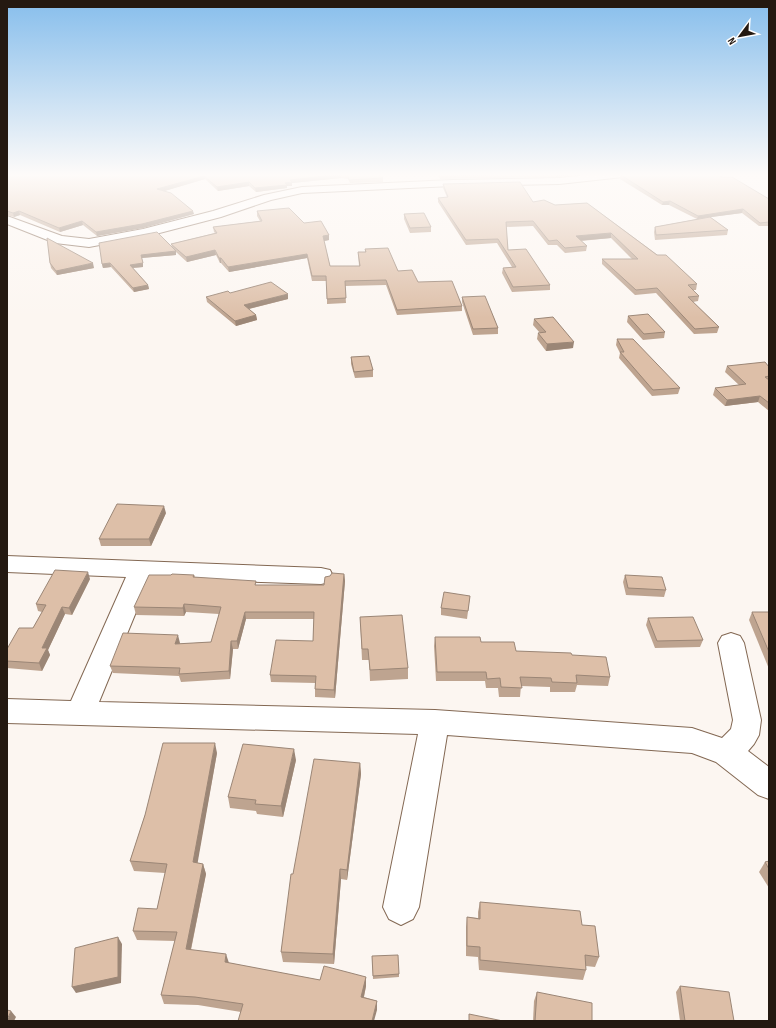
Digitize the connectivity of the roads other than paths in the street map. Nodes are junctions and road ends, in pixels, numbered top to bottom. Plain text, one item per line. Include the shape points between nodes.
1 (12, 222) edge
2 (188, 222) edge
3 (7, 564) edge
4 (141, 570) junction
5 (321, 576) dead end
6 (730, 643) dead end
7 (7, 711) edge
8 (80, 714) junction
9 (435, 722) junction
10 (728, 753) junction
11 (769, 785) edge
12 (401, 907) dead end

1 - 2 street via 60,240 89,243
3 - 4 street
4 - 5 street
4 - 8 street
6 - 10 street via 747,720 744,736
7 - 8 street
8 - 9 street
9 - 10 street via 692,741
9 - 12 street
10 - 11 street

